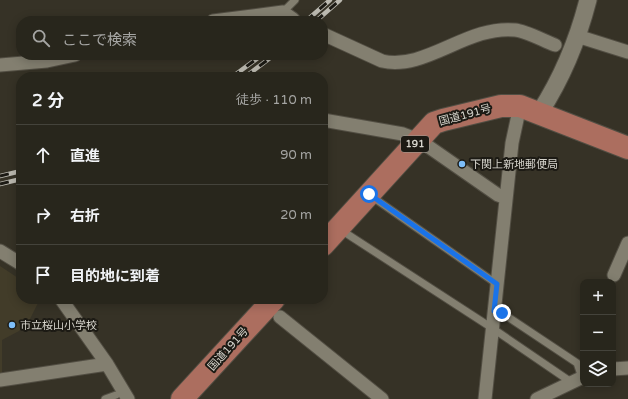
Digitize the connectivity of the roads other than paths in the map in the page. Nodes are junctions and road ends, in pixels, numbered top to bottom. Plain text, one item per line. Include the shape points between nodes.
1 (296, 0) edge
2 (588, 0) edge
3 (288, 15) joint
4 (275, 16) edge
5 (328, 36) edge
6 (577, 36) junction
7 (555, 45) dead end
8 (628, 52) edge
9 (47, 60) edge
10 (0, 65) edge
11 (530, 109) junction
12 (328, 121) edge
13 (419, 140) junction
14 (628, 148) edge
15 (369, 194) junction
16 (506, 198) junction
17 (339, 228) junction
18 (328, 240) edge
19 (627, 248) edge
20 (0, 251) edge
21 (16, 258) edge
22 (614, 275) dead end
23 (497, 284) junction
24 (65, 304) edge
25 (277, 308) edge
26 (494, 311) junction
27 (492, 328) junction
28 (107, 364) junction
29 (628, 368) edge
30 (616, 369) edge
31 (579, 379) edge
32 (0, 380) edge
33 (122, 397) edge
34 (105, 399) edge
35 (182, 399) edge
36 (382, 399) edge
37 (485, 399) edge
38 (537, 399) edge

1 - 3 lane
2 - 6 street
3 - 4 street
5 - 7 street via 390,63 428,56 463,39 492,32 515,30
6 - 8 street
6 - 11 street via 555,88
9 - 10 street
11 - 13 highway, 国道191号 / 191 via 501,106 443,120 434,123
11 - 14 highway, 国道191号 / 191
11 - 16 street via 512,143
12 - 13 street via 403,134
13 - 15 highway, 国道191号 / 191
13 - 16 street
15 - 17 highway, 国道191号 / 191
15 - 23 lane
16 - 23 street
17 - 18 highway, 国道191号 / 191
17 - 27 lane
19 - 22 street
20 - 21 street
23 - 26 street
24 - 28 street
25 - 35 highway, 国道191号
25 - 36 street
26 - 27 street
26 - 31 lane via 502,313 577,363
27 - 31 lane
27 - 37 street
28 - 32 street
28 - 33 street
29 - 30 street
31 - 38 street
33 - 34 lane

